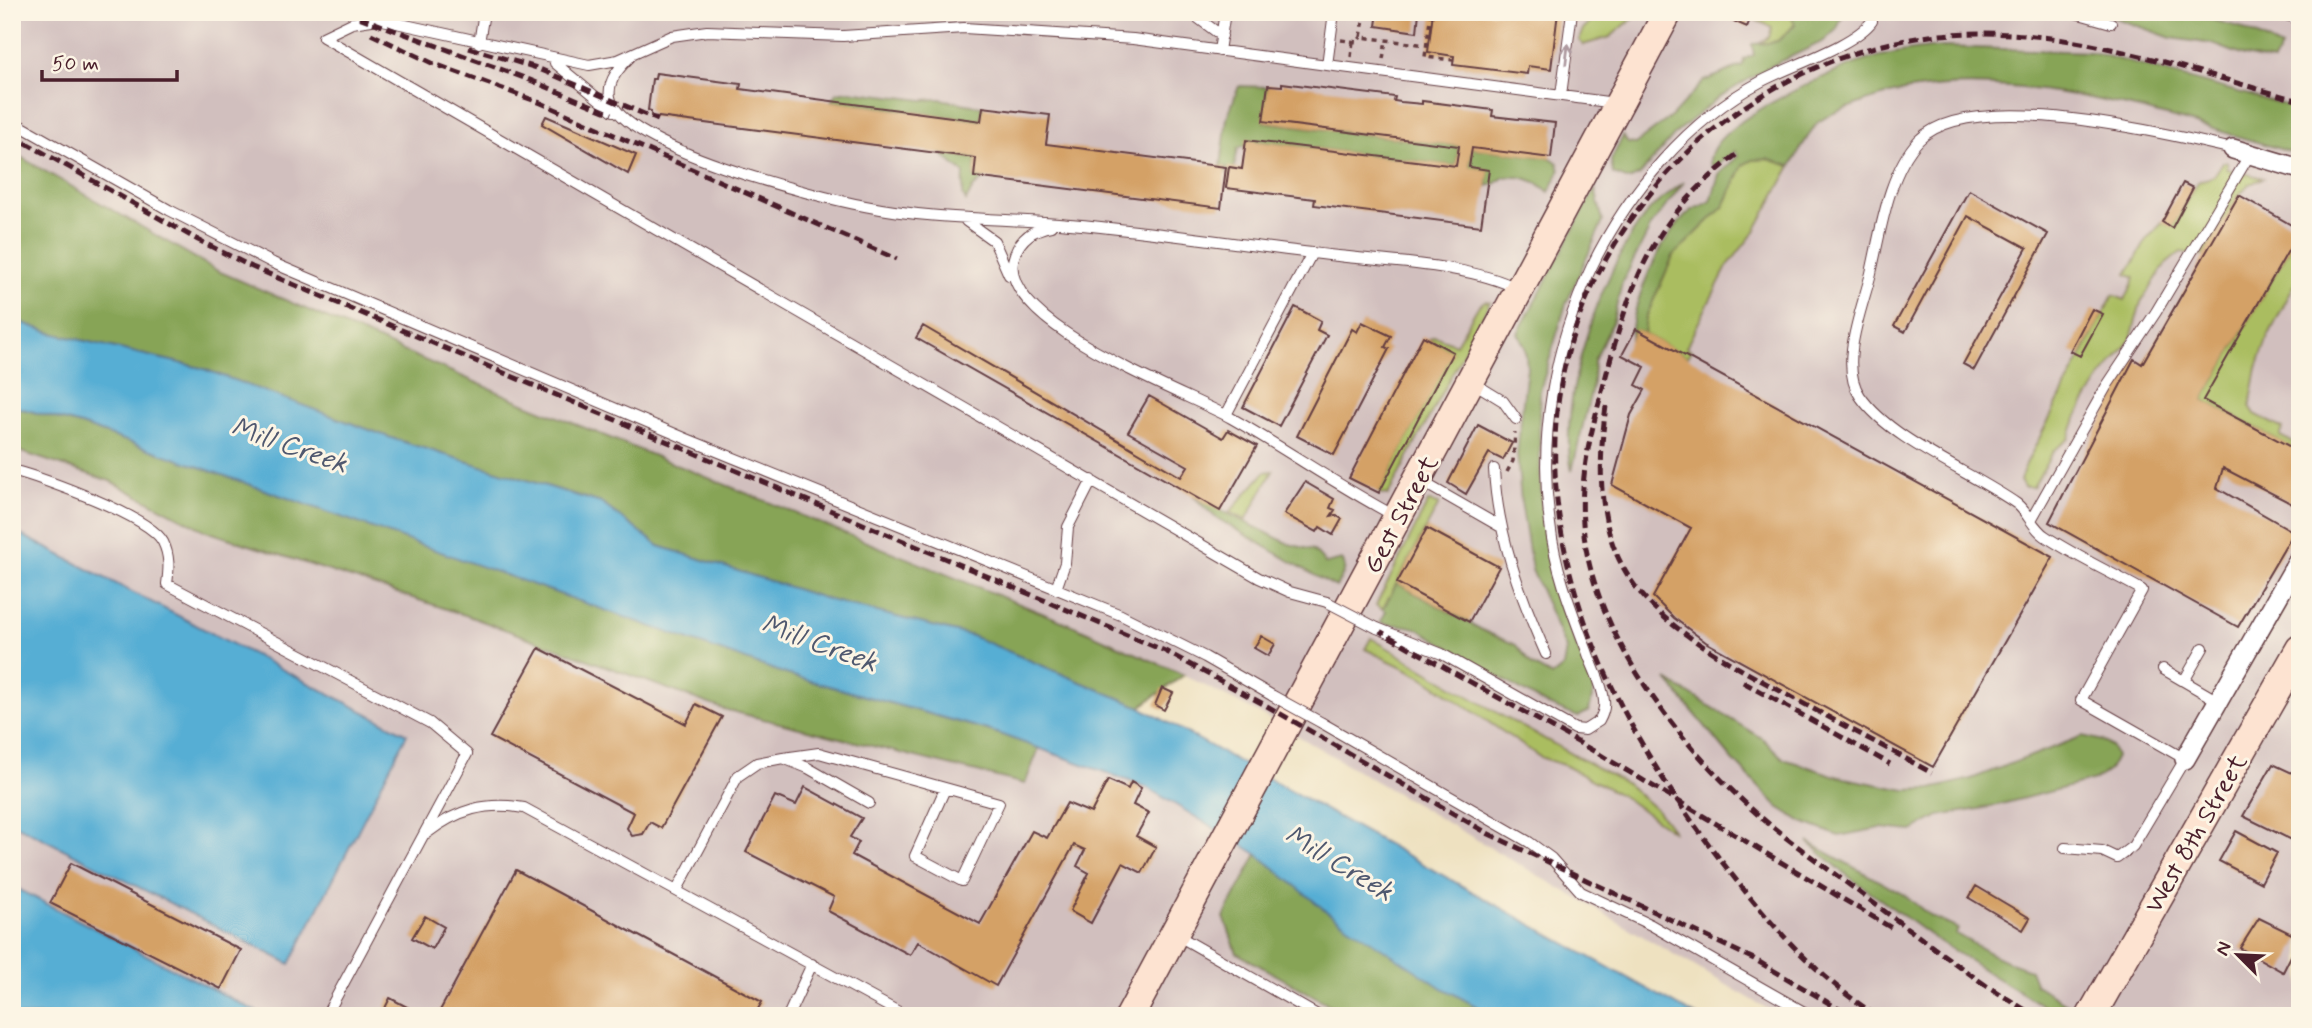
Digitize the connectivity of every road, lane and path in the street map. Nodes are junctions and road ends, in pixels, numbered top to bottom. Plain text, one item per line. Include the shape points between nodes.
1 (484, 12) edge
2 (1190, 12) edge
3 (1225, 12) edge
4 (1334, 12) edge
5 (1364, 12) edge
6 (1431, 12) edge
7 (1572, 12) edge
8 (1668, 12) edge
9 (2072, 12) edge
10 (2216, 12) edge
11 (2279, 13) edge
12 (2300, 20) edge
13 (1872, 21) dead end
14 (2111, 23) dead end
15 (1222, 36) junction
16 (1361, 37) junction
17 (1386, 40) junction
18 (1357, 42) dead end
19 (480, 43) junction
20 (1427, 45) junction
21 (1385, 47) dead end
22 (640, 50) junction
23 (1219, 51) junction
24 (526, 52) junction
25 (1453, 60) dead end
26 (1327, 65) junction
27 (1562, 95) junction
28 (1619, 104) junction
29 (12, 121) edge
30 (636, 128) junction
31 (2242, 152) junction
32 (2300, 169) edge
33 (957, 218) junction
34 (1072, 224) junction
35 (1312, 253) junction
36 (1017, 288) junction
37 (1520, 290) junction
38 (1471, 382) junction
39 (1226, 415) junction
40 (1516, 419) joint
41 (1494, 469) dead end
42 (12, 470) edge
43 (1091, 480) junction
44 (1418, 480) junction
45 (1494, 485) junction
46 (1398, 518) junction
47 (2031, 520) junction
48 (1501, 527) junction
49 (2300, 558) edge
50 (1056, 589) junction
51 (2203, 648) dead end
52 (2300, 649) edge
53 (1546, 654) dead end
54 (2163, 669) dead end
55 (2184, 681) junction
56 (2218, 701) junction
57 (783, 758) junction
58 (2185, 759) junction
59 (945, 789) junction
60 (869, 803) dead end
61 (423, 836) junction
62 (2065, 848) dead end
63 (677, 890) junction
64 (1174, 934) junction
65 (812, 964) junction
66 (326, 1016) edge
67 (788, 1016) edge
68 (906, 1016) edge
69 (1130, 1016) edge
70 (1319, 1016) edge
71 (1811, 1016) edge
72 (2091, 1016) edge

1 - 19 lane
2 - 15 lane
3 - 15 lane
4 - 26 lane
5 - 16 path
6 - 20 path
27 -> 7 lane
8 - 28 street, Gest Street
9 - 14 lane
10 - 11 lane
11 - 12 lane
13 - 43 lane, bridge via 1860,35 1757,83 1680,144 1618,222 1570,318 1551,394 1549,512 1564,591 1604,698 1599,721 1585,730 1575,729 1442,654 1327,602 1271,584
15 - 23 lane
16 - 17 path
16 - 18 path
17 - 20 path
17 - 21 path
19 - 24 lane
19 - 43 lane via 378,19 352,23 323,37
20 - 25 path via 1425,57
22 - 23 lane via 672,36 707,31 831,36 964,28 1133,39
22 - 24 lane via 589,65
22 - 30 lane via 621,67 609,91 616,110
23 - 26 lane
24 - 30 lane via 563,68
26 - 27 lane
27 - 28 lane
28 - 37 street, Gest Street
29 - 50 lane via 180,216 284,268 652,425
30 - 33 lane via 705,160 794,190
31 - 32 street
31 - 47 lane via 2156,312 2117,368
31 - 47 lane via 2156,132 1992,114 1943,123 1926,133 1906,157 1886,208 1854,343 1856,388 1871,409 1895,429 2020,506
33 - 34 lane
33 - 36 lane via 992,239
34 - 35 lane
34 - 36 lane via 1044,227 1021,242 1012,264
35 - 37 lane via 1496,278
35 - 39 lane
36 - 39 lane via 1069,334 1169,391
37 - 38 street, Gest Street
38 - 40 lane via 1503,401
38 - 44 street, Gest Street
39 - 46 lane
40 - 45 path via 1513,461
41 - 45 lane
42 - 61 lane via 55,481 125,514 162,539 170,563 167,584 450,737 467,754
43 - 50 lane via 1068,527 1065,563
44 - 46 street, Gest Street
44 - 48 lane
45 - 48 lane
46 - 64 street, Gest Street
47 - 58 lane via 2042,534 2142,590 2081,701
48 - 53 lane
49 - 56 street
50 - 71 lane, bridge via 1146,626 1322,723 1529,842 1590,897 1645,922
51 - 55 lane
52 - 72 street, West 8th Street
54 - 55 lane
55 - 56 lane
56 - 58 street
57 - 59 lane via 818,753
57 - 60 lane
57 - 63 lane via 757,763 738,776
58 - 62 lane via 2133,845 2118,858 2102,851
59 - 59 lane via 915,856 962,881 999,803
61 - 63 lane via 448,817 470,809 498,804 524,808
61 - 66 lane
63 - 65 lane
64 - 69 street, Gest Street
64 - 70 lane
65 - 67 lane
65 - 68 lane

